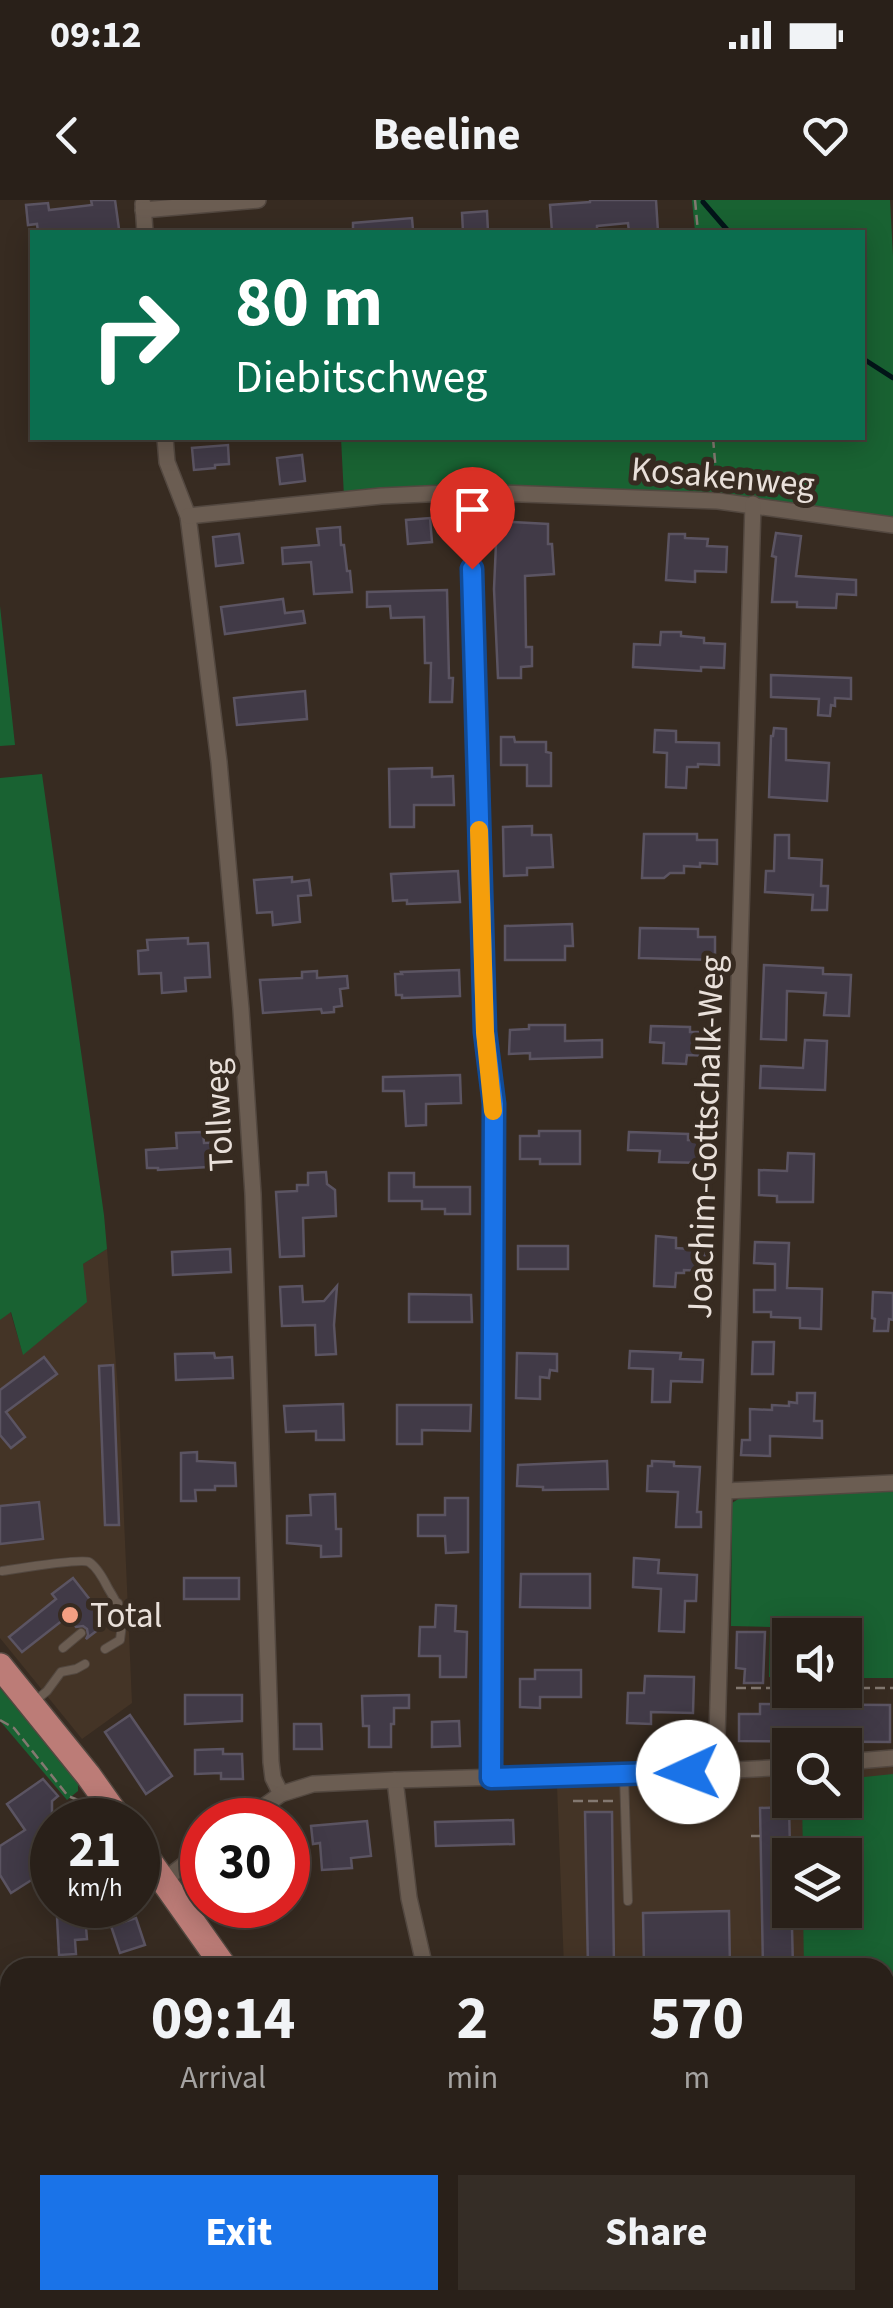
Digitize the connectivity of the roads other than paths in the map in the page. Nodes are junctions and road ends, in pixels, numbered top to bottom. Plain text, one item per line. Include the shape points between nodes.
1 (258, 200) edge
2 (143, 205) edge
3 (145, 230) edge
4 (164, 440) edge
5 (470, 492) junction
6 (753, 504) junction
7 (188, 516) junction
8 (893, 526) edge
9 (893, 1484) edge
10 (725, 1490) junction
11 (2, 1571) edge
12 (118, 1603) junction
13 (103, 1616) dead end
14 (81, 1633) dead end
15 (63, 1648) dead end
16 (105, 1650) dead end
17 (85, 1664) dead end
18 (0, 1666) edge
19 (31, 1704) junction
20 (893, 1758) edge
21 (862, 1761) edge
22 (772, 1768) edge
23 (716, 1772) junction
24 (624, 1774) junction
25 (491, 1778) junction
26 (395, 1780) junction
27 (281, 1794) junction
28 (104, 1798) edge
29 (275, 1798) edge
30 (180, 1867) edge
31 (160, 1876) edge
32 (163, 1880) junction
33 (628, 1901) dead end
34 (218, 1958) edge
35 (423, 1958) edge

1 - 2 street
2 - 3 street
4 - 7 street, Tollweg
5 - 6 street, Kosakenweg
5 - 7 street, Kosakenweg
5 - 25 street via 485,1032 494,1104
6 - 8 street, Kosakenweg
6 - 10 street, Joachim-Gottschalk-Weg
7 - 27 street, Tollweg via 241,1009 271,1762
9 - 10 street
10 - 23 street, Joachim-Gottschalk-Weg
11 - 12 lane via 89,1562
12 - 13 lane
12 - 16 lane via 120,1640
14 - 15 lane
17 - 19 lane via 61,1672
18 - 19 main road
19 - 28 main road
20 - 21 street
22 - 23 street
23 - 24 street
24 - 25 street
24 - 33 lane
25 - 26 street
26 - 27 street via 313,1784
26 - 35 street
27 - 29 street
30 - 32 street
31 - 32 main road
32 - 34 main road

